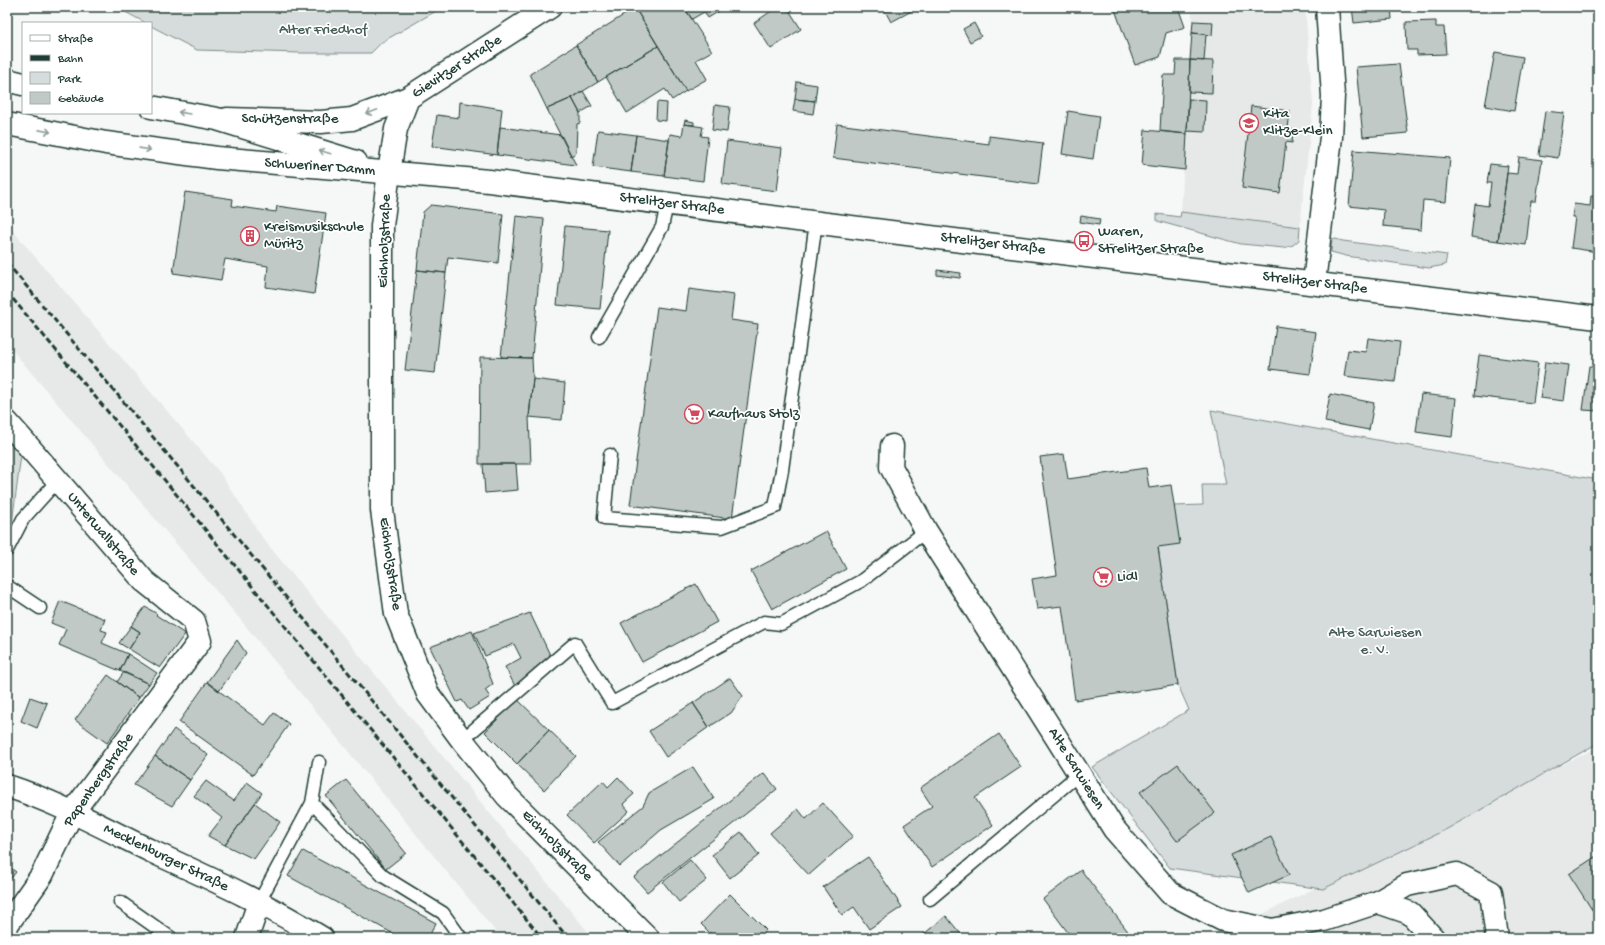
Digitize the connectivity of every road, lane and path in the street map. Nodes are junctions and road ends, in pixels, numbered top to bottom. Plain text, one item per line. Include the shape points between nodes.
1 (550, 7) edge
2 (1327, 7) edge
3 (7, 80) edge
4 (22, 84) edge
5 (408, 98) junction
6 (152, 107) edge
7 (217, 119) junction
8 (7, 124) edge
9 (389, 172) junction
10 (666, 204) junction
11 (816, 222) junction
12 (1314, 282) junction
13 (1598, 318) edge
14 (600, 337) dead end
15 (7, 422) edge
16 (892, 446) dead end
17 (610, 455) dead end
18 (58, 480) junction
19 (926, 532) junction
20 (7, 550) edge
21 (7, 586) edge
22 (40, 608) dead end
23 (200, 641) joint
24 (462, 740) junction
25 (319, 762) dead end
26 (1079, 774) junction
27 (7, 786) edge
28 (312, 803) junction
29 (72, 812) junction
30 (930, 898) dead end
31 (120, 902) dead end
32 (259, 902) junction
33 (1378, 902) junction
34 (7, 925) edge
35 (171, 938) edge
36 (247, 938) edge
37 (322, 938) edge
38 (461, 938) edge
39 (648, 938) edge
40 (1433, 938) edge
41 (1497, 938) edge

1 - 5 street, Gievitzer Straße
2 - 12 street via 1333,96 1332,137
3 - 4 street
5 -> 7 street, Schützenstraße via 352,119 321,122
5 - 9 street, Gievitzer Straße via 396,129
7 -> 6 street, Schweriner Damm
9 -> 7 street, Schweriner Damm
8 -> 9 street, Schweriner Damm via 169,152 332,169
9 - 10 street, Strelitzer Straße via 489,181
9 - 24 street, Eichholzstraße via 382,226 382,510 396,614 428,694
10 - 11 street, Strelitzer Straße
10 - 14 lane via 662,227
11 - 12 street, Strelitzer Straße
11 - 17 lane via 782,470 774,507 722,528 604,518
12 - 13 street, Strelitzer Straße
15 - 18 street, Unterwallstraße
16 - 19 street, Alte Sarwiesen via 891,467
18 - 20 lane via 23,519
18 - 23 street, Unterwallstraße via 144,582 194,621
19 - 24 lane via 861,581 781,624 764,622 612,703 575,643
19 - 26 street, Alte Sarwiesen
21 - 22 lane
23 - 29 street, Papenbergstraße
24 - 39 street, Eichholzstraße via 507,796
25 - 28 lane
26 - 30 lane
26 - 33 street, Alte Sarwiesen via 1114,829 1170,893 1223,920 1272,930 1324,920
27 - 29 street, Mecklenburger Straße
28 - 32 lane
28 - 38 lane via 383,876 443,914
29 - 32 street, Mecklenburger Straße
29 - 34 street, Papenbergstraße via 42,875
31 - 35 lane
32 - 36 street
32 - 37 street, Mecklenburger Straße
33 - 40 street via 1410,913
33 - 41 street, Alte Sarwiesen via 1407,886 1457,874 1491,892

